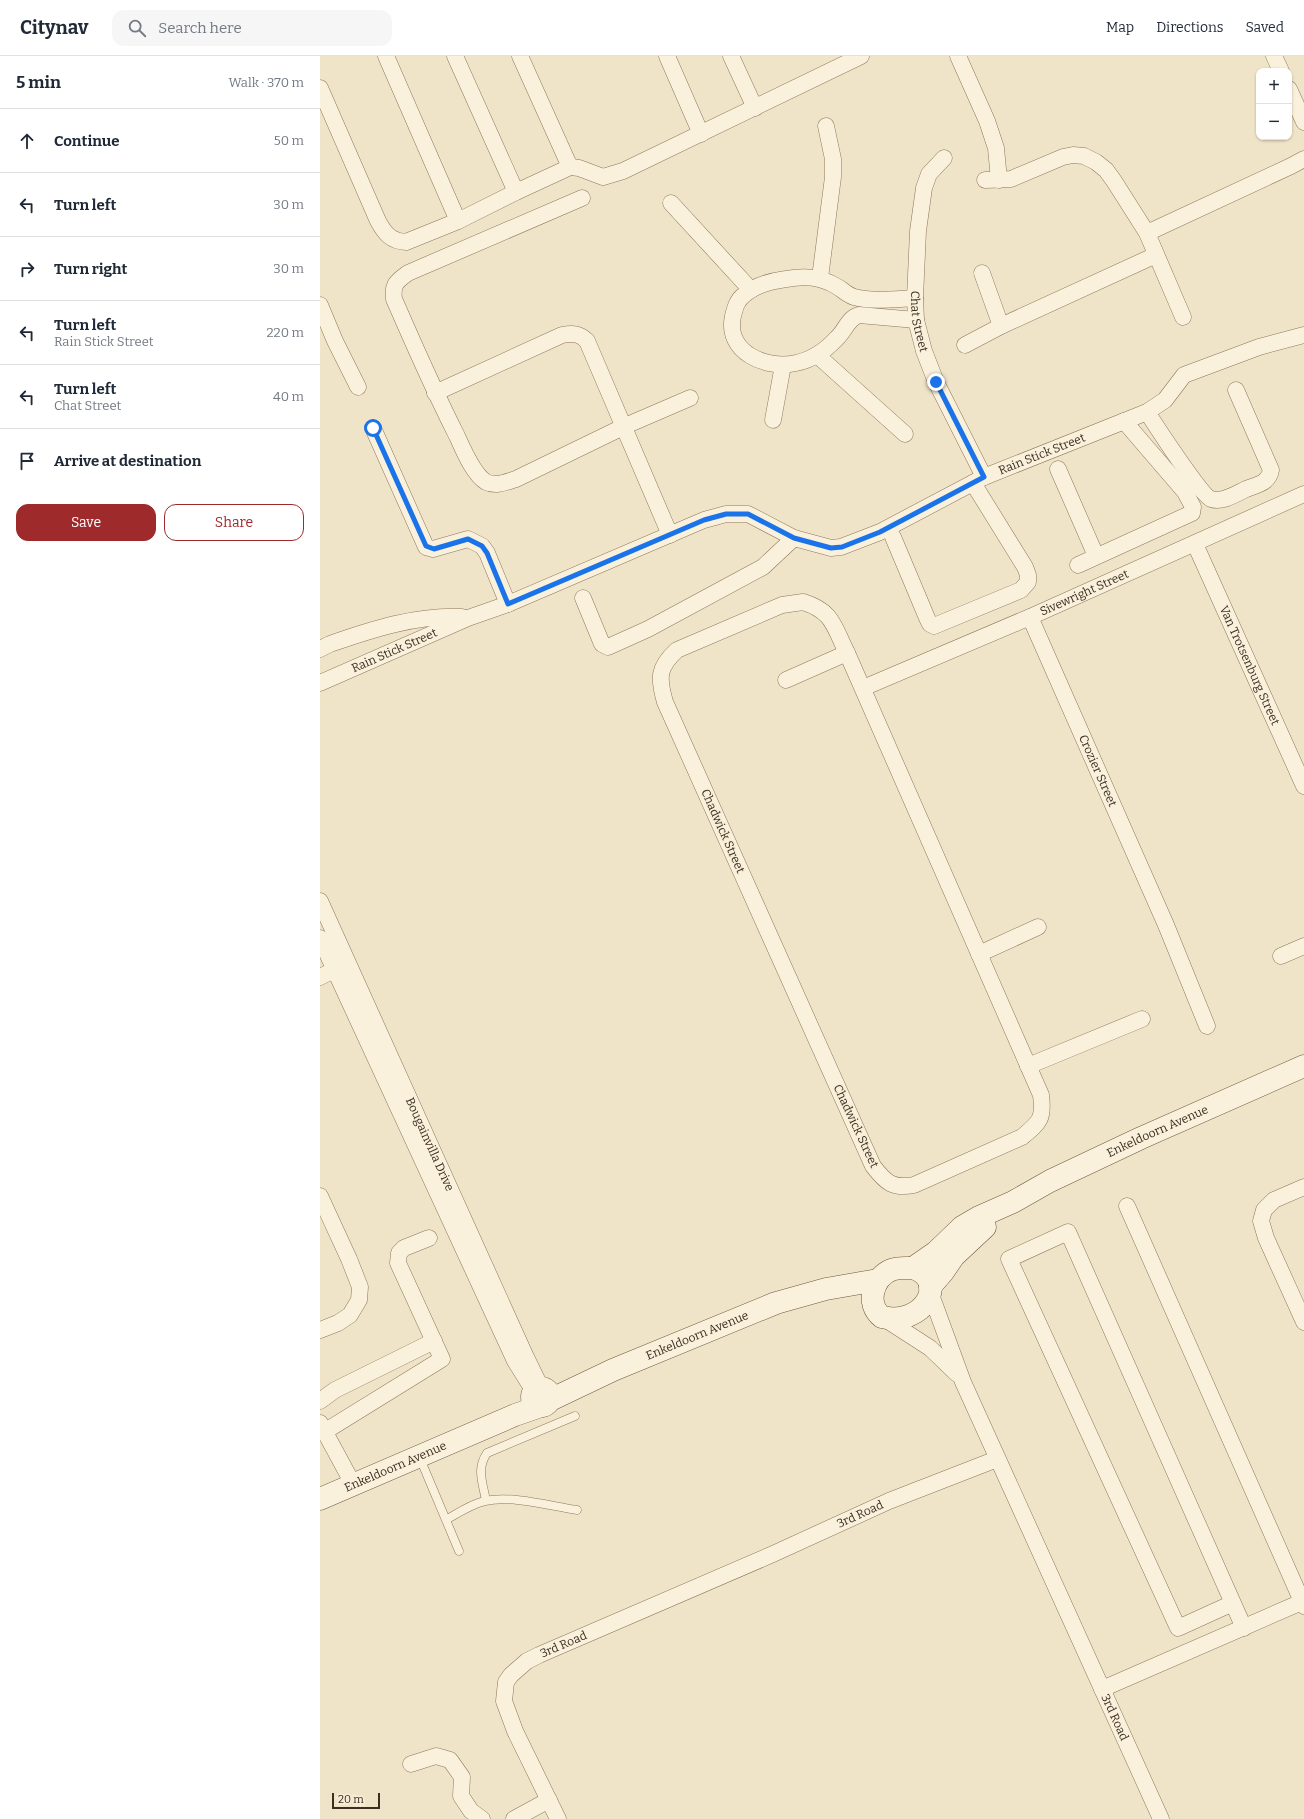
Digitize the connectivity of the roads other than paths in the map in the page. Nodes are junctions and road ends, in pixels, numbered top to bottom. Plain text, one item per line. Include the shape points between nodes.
1 (386, 56) edge
2 (455, 56) edge
3 (520, 56) edge
4 (668, 56) edge
5 (731, 56) edge
6 (861, 56) edge
7 (958, 56) edge
8 (1274, 56) edge
9 (1280, 68) edge
10 (320, 88) edge
11 (1292, 96) edge
12 (755, 108) junction
13 (1304, 122) edge
14 (826, 126) dead end
15 (701, 134) junction
16 (944, 158) dead end
17 (1304, 159) edge
18 (570, 167) junction
19 (516, 192) junction
20 (582, 198) dead end
21 (671, 203) dead end
22 (458, 221) junction
23 (1147, 233) junction
24 (1156, 255) junction
25 (982, 274) dead end
26 (820, 278) junction
27 (751, 290) junction
28 (915, 298) junction
29 (892, 299) junction
30 (320, 305) edge
31 (1183, 317) dead end
32 (891, 318) junction
33 (916, 320) junction
34 (1001, 326) junction
35 (325, 333) edge
36 (1304, 335) edge
37 (965, 345) dead end
38 (817, 355) junction
39 (783, 365) junction
40 (358, 386) dead end
41 (1236, 390) dead end
42 (435, 393) junction
43 (690, 398) dead end
44 (1146, 412) junction
45 (773, 420) dead end
46 (1124, 421) junction
47 (625, 426) junction
48 (373, 428) dead end
49 (905, 434) dead end
50 (1058, 469) dead end
51 (979, 480) junction
52 (1304, 494) edge
53 (670, 535) junction
54 (893, 537) dead end
55 (794, 538) junction
56 (1195, 544) junction
57 (1096, 556) junction
58 (1078, 565) dead end
59 (583, 598) dead end
60 (508, 604) junction
61 (1030, 617) junction
62 (468, 618) junction
63 (320, 649) edge
64 (847, 653) junction
65 (786, 680) dead end
66 (320, 683) edge
67 (863, 688) junction
68 (1304, 786) edge
69 (320, 901) edge
70 (1038, 927) dead end
71 (326, 944) edge
72 (1304, 946) edge
73 (979, 954) junction
74 (1281, 956) dead end
75 (341, 966) junction
76 (320, 977) edge
77 (1142, 1019) dead end
78 (1206, 1026) dead end
79 (1028, 1066) junction
80 (1304, 1066) edge
81 (1304, 1187) edge
82 (320, 1196) edge
83 (1013, 1202) junction
84 (1127, 1206) dead end
85 (429, 1238) dead end
86 (913, 1268) junction
87 (878, 1280) junction
88 (826, 1289) junction
89 (930, 1289) junction
90 (878, 1312) junction
91 (1304, 1322) edge
92 (320, 1330) edge
93 (434, 1341) junction
94 (963, 1382) junction
95 (541, 1396) junction
96 (320, 1401) edge
97 (575, 1416) dead end
98 (322, 1428) edge
99 (419, 1456) junction
100 (997, 1459) junction
101 (353, 1484) junction
102 (320, 1499) edge
103 (486, 1501) junction
104 (577, 1510) dead end
105 (446, 1520) junction
106 (459, 1551) dead end
107 (1233, 1603) junction
108 (1304, 1603) edge
109 (1244, 1628) junction
110 (1102, 1689) junction
111 (410, 1764) dead end
112 (549, 1800) junction
113 (482, 1819) edge
114 (514, 1819) edge
115 (558, 1819) edge
116 (1161, 1819) edge

1 - 22 street
2 - 19 street
3 - 18 street
4 - 15 street
5 - 12 street
6 - 12 street
7 - 23 street via 996,148 992,180 1011,179 1063,157 1084,156 1106,170
8 - 9 street
10 - 22 street via 384,232 397,242 406,242
11 - 13 street
12 - 15 street
14 - 26 street via 833,159 833,177
15 - 18 street via 612,176 603,177
16 - 28 street, Chat Street via 929,174 924,188 918,231
17 - 23 street
18 - 19 street
19 - 22 street
20 - 42 street via 408,273 398,281 393,289 394,299
21 - 27 street
23 - 24 street
24 - 31 street
24 - 34 street
25 - 34 street
26 - 27 street via 785,279 761,284
26 - 29 street via 855,297
27 - 39 street via 743,295 734,310 731,323 737,344 762,362
28 - 29 street
28 - 33 street, Chat Street
29 - 32 street
30 - 35 street
32 - 33 street
32 - 38 street via 854,316 838,338
33 - 51 street, Chat Street via 936,382
34 - 37 street
35 - 40 street
36 - 44 street, Rain Stick Street via 1259,347 1184,375 1165,400
38 - 39 street
38 - 49 street
39 - 45 street
41 - 44 street via 1271,470 1265,481 1227,498 1210,498 1188,472
42 - 47 street via 471,464 486,482 494,484 516,479
42 - 47 street via 562,335 580,334 587,341
43 - 47 street
44 - 46 street, Rain Stick Street
46 - 51 street, Rain Stick Street
46 - 57 street via 1185,492 1193,507 1192,513
47 - 53 street
48 - 60 street via 426,546 434,549 468,539 482,546
50 - 57 street
51 - 54 street, Chat Street via 1028,575 1028,582 1021,590 934,626 927,618
51 - 55 street, Rain Stick Street via 880,532 842,547 831,548
52 - 56 street, Sivewright Street
53 - 55 street, Rain Stick Street via 704,520 726,514 748,514
53 - 60 street, Rain Stick Street
55 - 59 street via 763,567 654,626 608,647 602,644
56 - 61 street, Sivewright Street
56 - 68 street, Van Trotsenburg Street
57 - 58 street
60 - 62 street, Rain Stick Street
61 - 67 street, Sivewright Street
61 - 78 street, Crozier Street via 1166,925
62 - 63 street, Rain Stick Street via 447,616 397,623
62 - 66 street, Rain Stick Street
64 - 65 street
64 - 67 street, Chadwick Street
64 - 79 street, Chadwick Street via 829,616 818,606 803,602 782,605 676,650 666,660 661,673 660,687 870,1159 881,1177 890,1185 914,1185 1022,1137 1034,1127 1043,1112 1041,1095
67 - 73 street, Chadwick Street
69 - 71 street, Bougainvilla Drive
70 - 73 street
71 - 75 street, Bougainvilla Drive
72 - 74 street
73 - 79 street, Chadwick Street
75 - 76 street
75 - 95 street, Bougainvilla Drive via 525,1355
77 - 79 street
80 - 83 street, Enkeldoorn Avenue via 1050,1180
81 - 91 street via 1274,1200 1264,1210 1261,1221 1266,1238
82 - 92 street via 360,1287 359,1300 350,1315
83 - 86 street, Enkeldoorn Avenue via 979,1216 962,1227 936,1252
83 - 89 street, Enkeldoorn Avenue via 963,1246
84 - 108 street
85 - 93 street via 404,1248 399,1253 398,1263
86 - 87 street, Enkeldoorn Avenue via 890,1271
86 - 89 street via 925,1275
87 - 88 street, Enkeldoorn Avenue
87 - 90 street via 873,1293
88 - 90 street, Enkeldoorn Avenue
88 - 95 street, Enkeldoorn Avenue via 776,1303 571,1389
89 - 90 street, Enkeldoorn Avenue via 925,1304 908,1316 899,1319
89 - 94 street
90 - 94 street via 930,1348
93 - 96 street via 335,1390
93 - 98 street via 442,1359
94 - 100 street
95 - 99 street, Enkeldoorn Avenue via 515,1415
97 - 103 lane via 487,1453 481,1461 480,1468
98 - 101 street
99 - 101 street, Enkeldoorn Avenue
99 - 105 lane
100 - 110 street, 3rd Road
100 - 112 street, 3rd Road via 889,1501 527,1661 506,1682 504,1701 515,1731
101 - 102 street, Enkeldoorn Avenue
103 - 104 lane via 515,1500
103 - 105 lane via 477,1503
105 - 106 lane
107 - 107 street via 1068,1232 1009,1259 1178,1628
107 - 109 street
108 - 109 street
109 - 110 street
110 - 116 street, 3rd Road
111 - 113 street via 436,1756 450,1760 462,1777 461,1796 471,1811
112 - 114 street
112 - 115 street, 3rd Road

